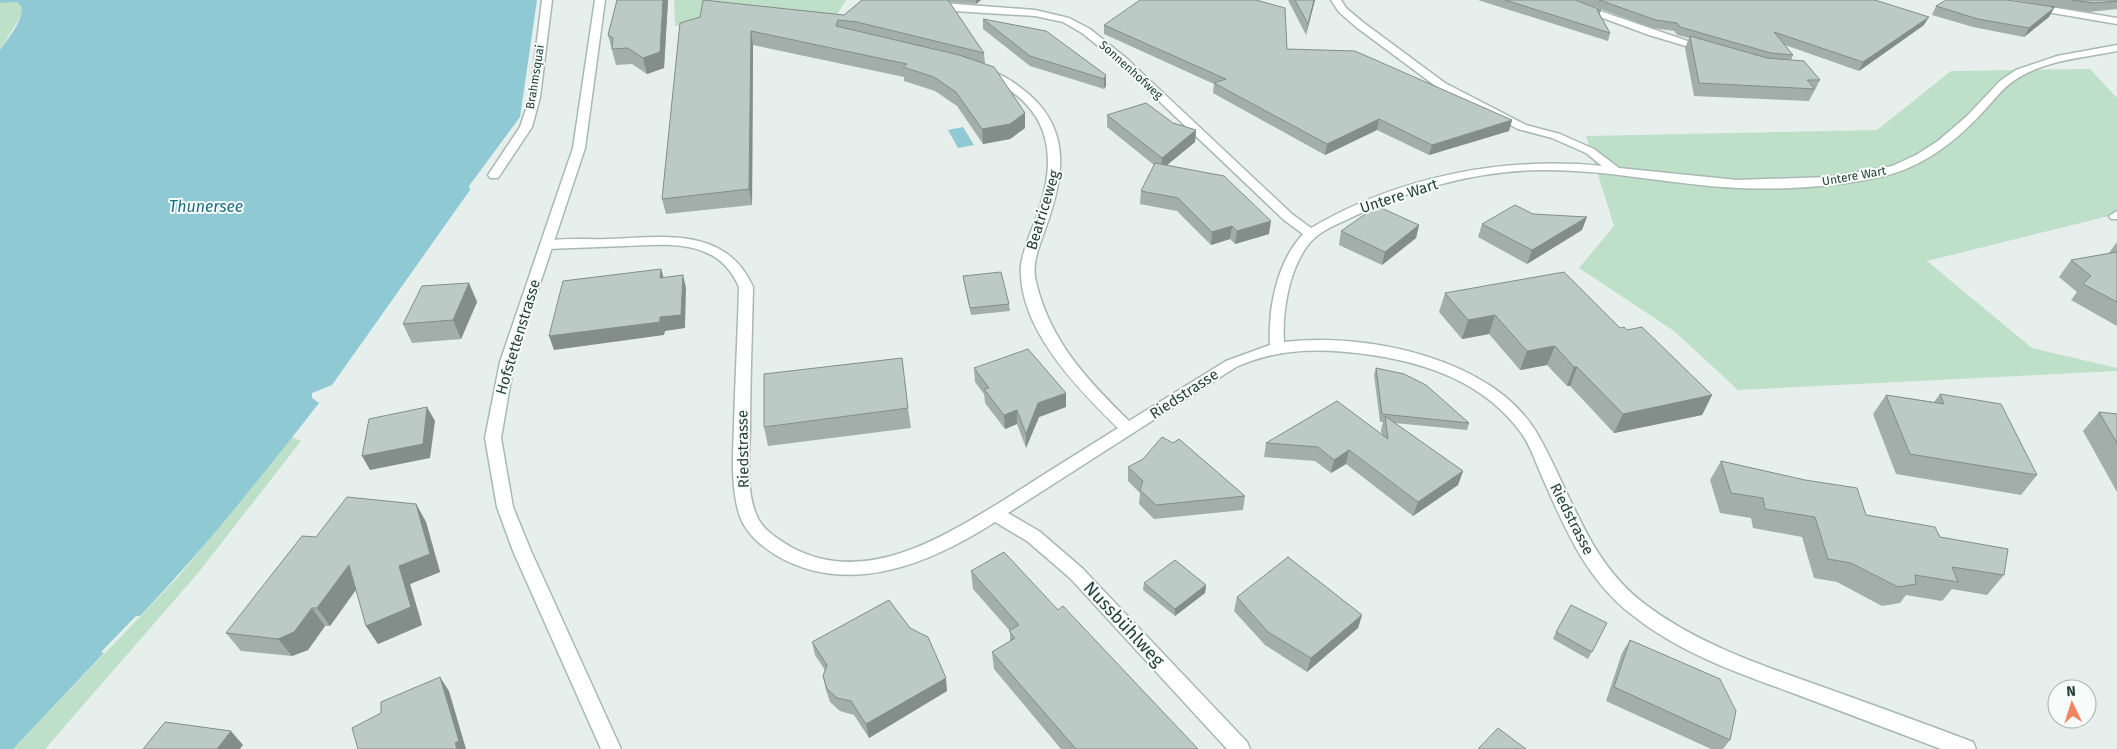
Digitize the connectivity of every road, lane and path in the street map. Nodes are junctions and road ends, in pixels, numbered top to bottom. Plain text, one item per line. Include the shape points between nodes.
1 (547, 0) edge
2 (600, 0) edge
3 (907, 0) edge
4 (1336, 0) edge
5 (1559, 0) edge
6 (2022, 6) edge
7 (2117, 21) edge
8 (2117, 48) edge
9 (1719, 52) edge
10 (972, 69) edge
11 (1614, 170) junction
12 (494, 175) dead end
13 (1311, 234) junction
14 (547, 245) junction
15 (1277, 348) junction
16 (1129, 430) junction
17 (995, 514) junction
18 (611, 749) edge
19 (1240, 749) edge
20 (1966, 749) edge

1 - 12 street, Brahmsquai via 535,97 526,127
2 - 14 street, Hofstettenstrasse via 579,148
3 - 13 street, Sonnenhofweg via 954,8 1035,13 1066,20 1086,31 1122,60 1288,217
4 - 11 street via 1342,10 1360,25 1441,85 1522,127 1556,136 1590,151
5 - 9 street
6 - 7 street
8 - 11 street, Untere Wart via 2034,66 2010,78 1970,120 1924,157 1886,172 1817,183 1738,184
10 - 16 street, Beatriceweg via 1000,78 1018,89 1044,120 1057,162 1054,186 1027,266 1038,314 1052,346 1076,378
11 - 13 street, Untere Wart via 1539,166 1494,170 1413,189 1359,207
13 - 15 street, Untere Wart via 1288,271 1275,330
14 - 17 street, Riedstrasse via 676,240 717,252 735,265 746,287 741,479 745,504 754,526 765,539 787,554 812,566 851,569 882,565 919,556
14 - 18 street, Hofstettenstrasse via 507,362 494,423 494,452 505,507 522,551
15 - 16 street, Riedstrasse via 1255,353 1231,364
15 - 20 street, Riedstrasse via 1348,346 1409,355 1442,365 1474,380 1506,406 1528,431 1589,555 1609,582 1635,607 1700,648
16 - 17 street, Riedstrasse
17 - 19 street, Nussbühlweg via 1033,536 1076,573

